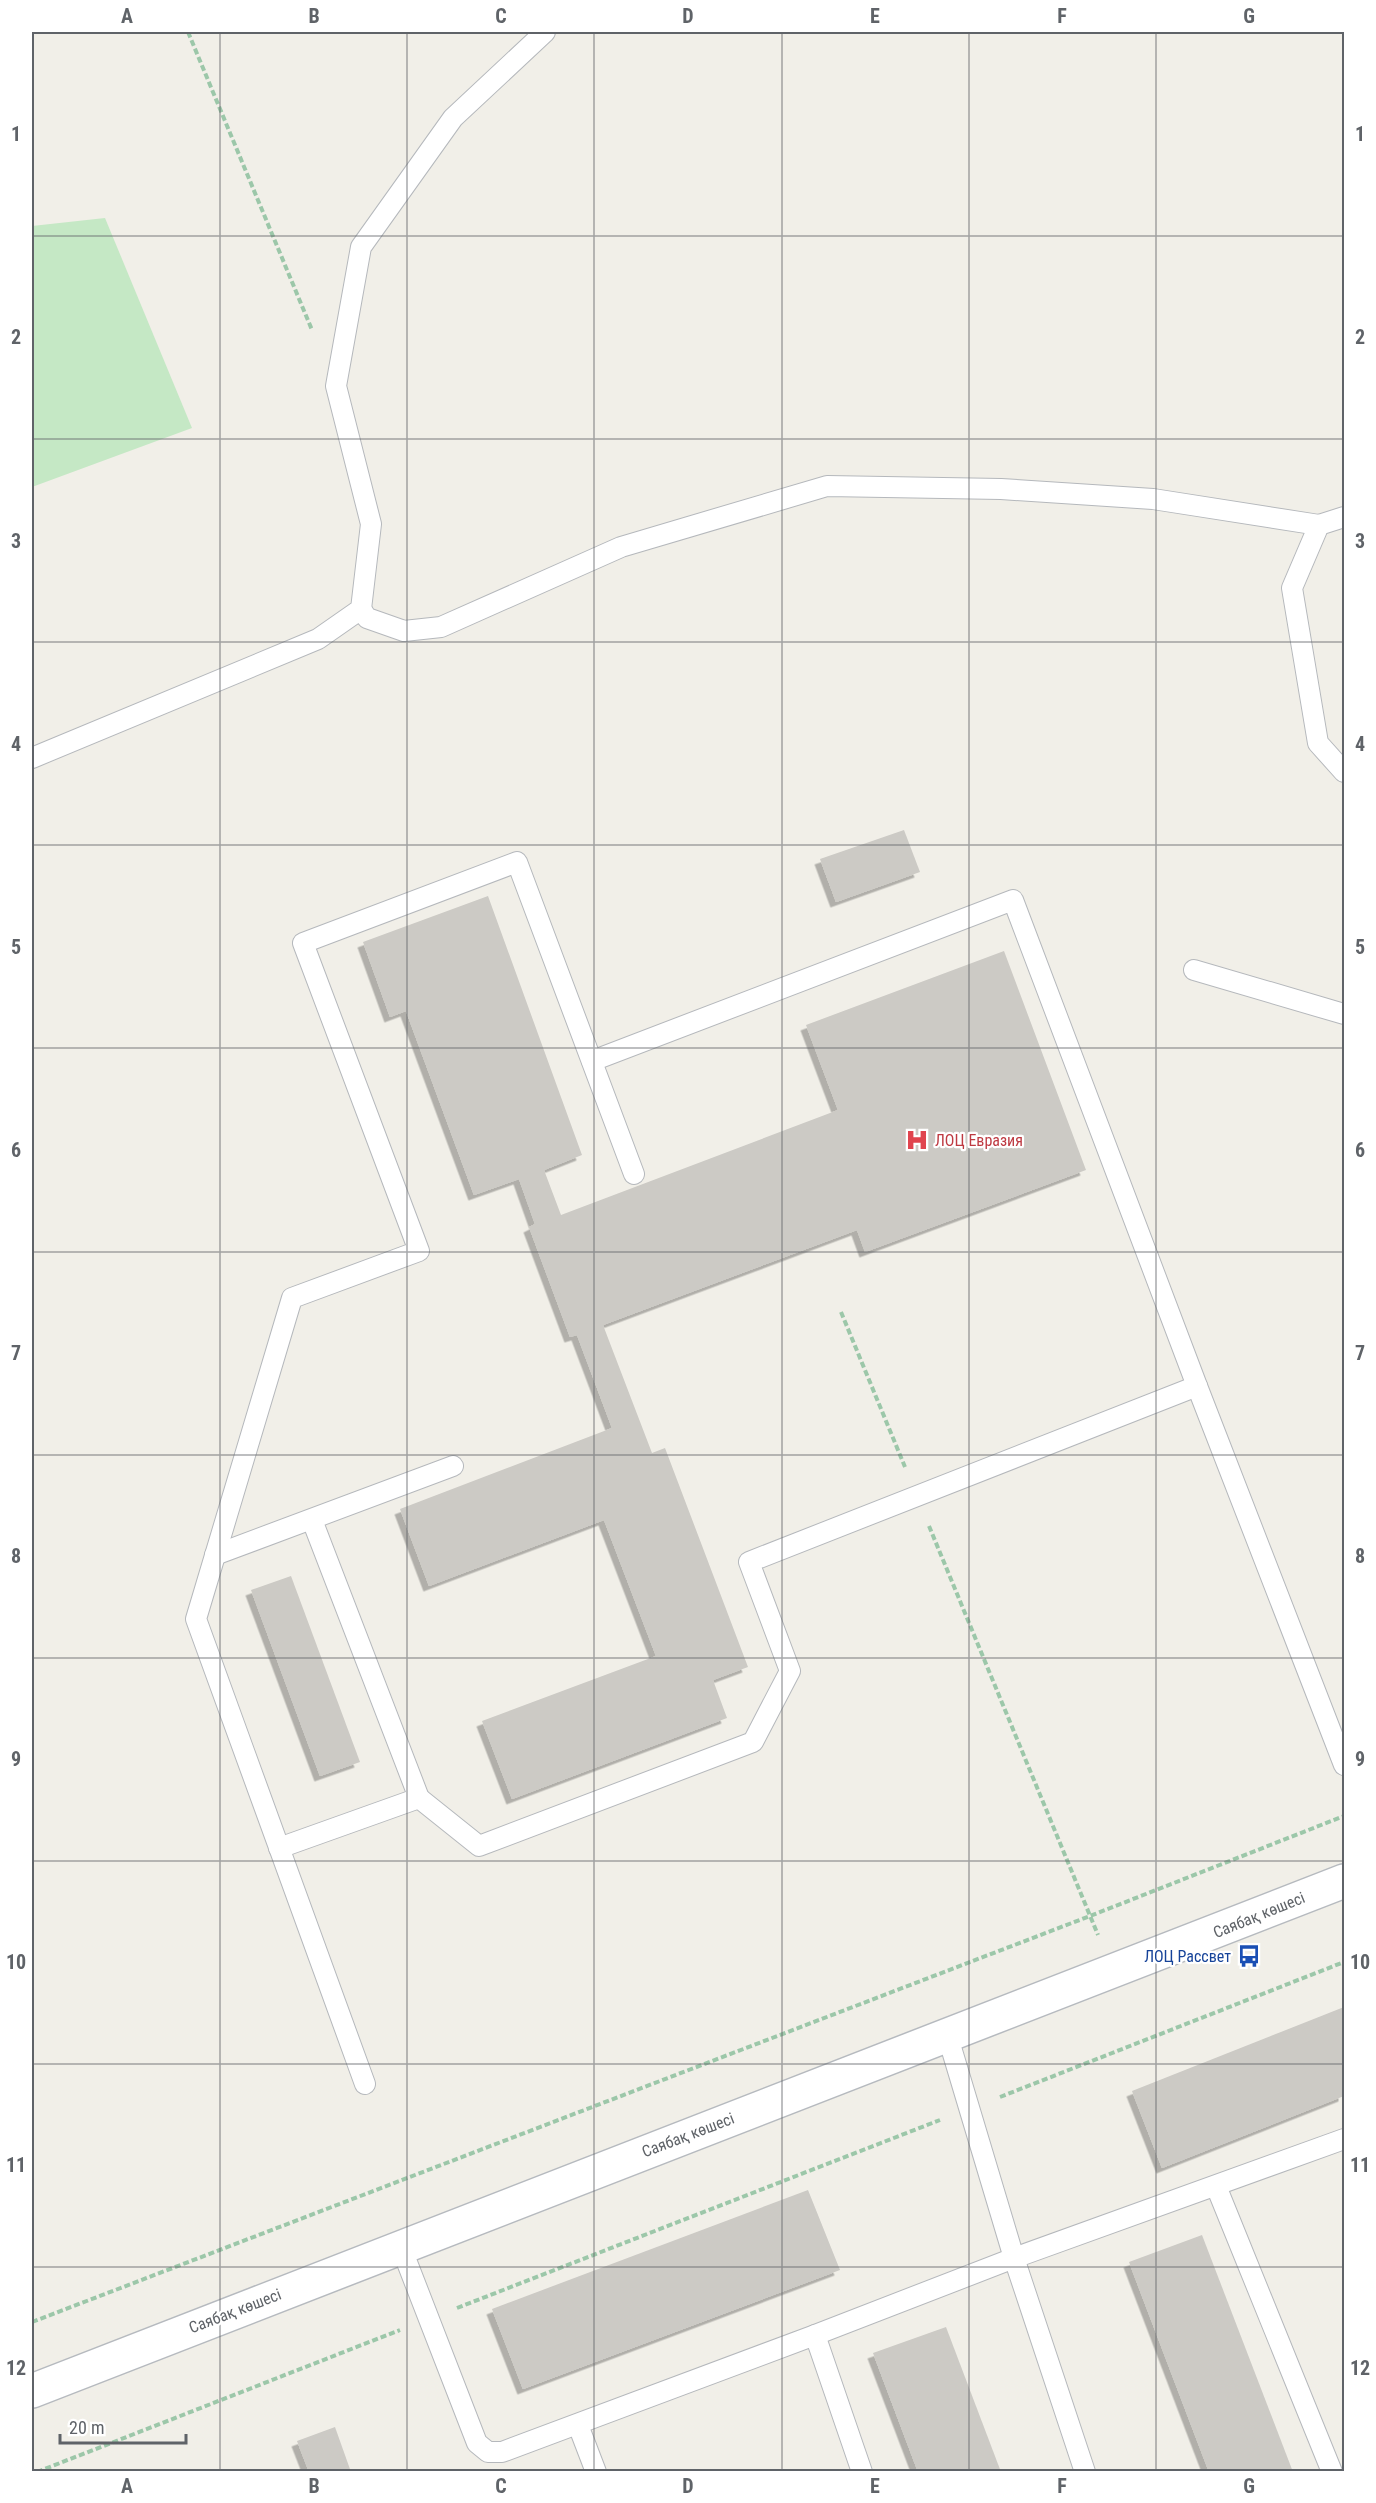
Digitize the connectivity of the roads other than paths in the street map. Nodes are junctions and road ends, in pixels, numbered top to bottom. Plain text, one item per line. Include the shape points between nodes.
1 (545, 32) edge
2 (1344, 517) edge
3 (1319, 525) junction
4 (361, 609) junction
5 (32, 758) edge
6 (1344, 772) edge
7 (1194, 970) dead end
8 (1344, 1014) edge
9 (592, 1061) junction
10 (634, 1174) dead end
11 (1197, 1386) junction
12 (453, 1466) dead end
13 (312, 1520) junction
14 (215, 1555) junction
15 (1344, 1764) edge
16 (419, 1798) junction
17 (279, 1848) junction
18 (1344, 1881) edge
19 (947, 2034) junction
20 (365, 2084) dead end
21 (1344, 2139) edge
22 (1216, 2186) junction
23 (401, 2247) junction
24 (1014, 2258) junction
25 (815, 2335) junction
26 (32, 2391) edge
27 (578, 2425) junction
28 (596, 2472) edge
29 (862, 2472) edge
30 (1085, 2472) edge
31 (1332, 2472) edge

1 - 4 lane via 453,118 361,248 336,386 370,524
2 - 3 lane
3 - 4 lane via 1153,499 1001,489 827,486 621,547 441,627 404,631 367,618
3 - 6 lane via 1292,588 1318,743
4 - 5 lane via 318,639
7 - 8 lane
9 - 10 lane
9 - 11 lane via 1013,900
9 - 14 lane via 517,862 303,943 419,1251 292,1298
11 - 15 lane
11 - 16 lane via 749,1562 790,1671 753,1742 479,1846
12 - 13 lane
13 - 14 lane
13 - 16 lane
14 - 17 lane via 196,1619
16 - 17 lane
17 - 20 lane
18 - 19 street, Саябақ көшесі
19 - 23 street, Саябақ көшесі
19 - 24 lane
21 - 22 lane
22 - 24 lane
22 - 31 lane
23 - 26 street, Саябақ көшесі
23 - 27 lane via 477,2443 488,2452 502,2452
24 - 25 lane
24 - 30 lane
25 - 27 lane
25 - 29 lane
27 - 28 lane

